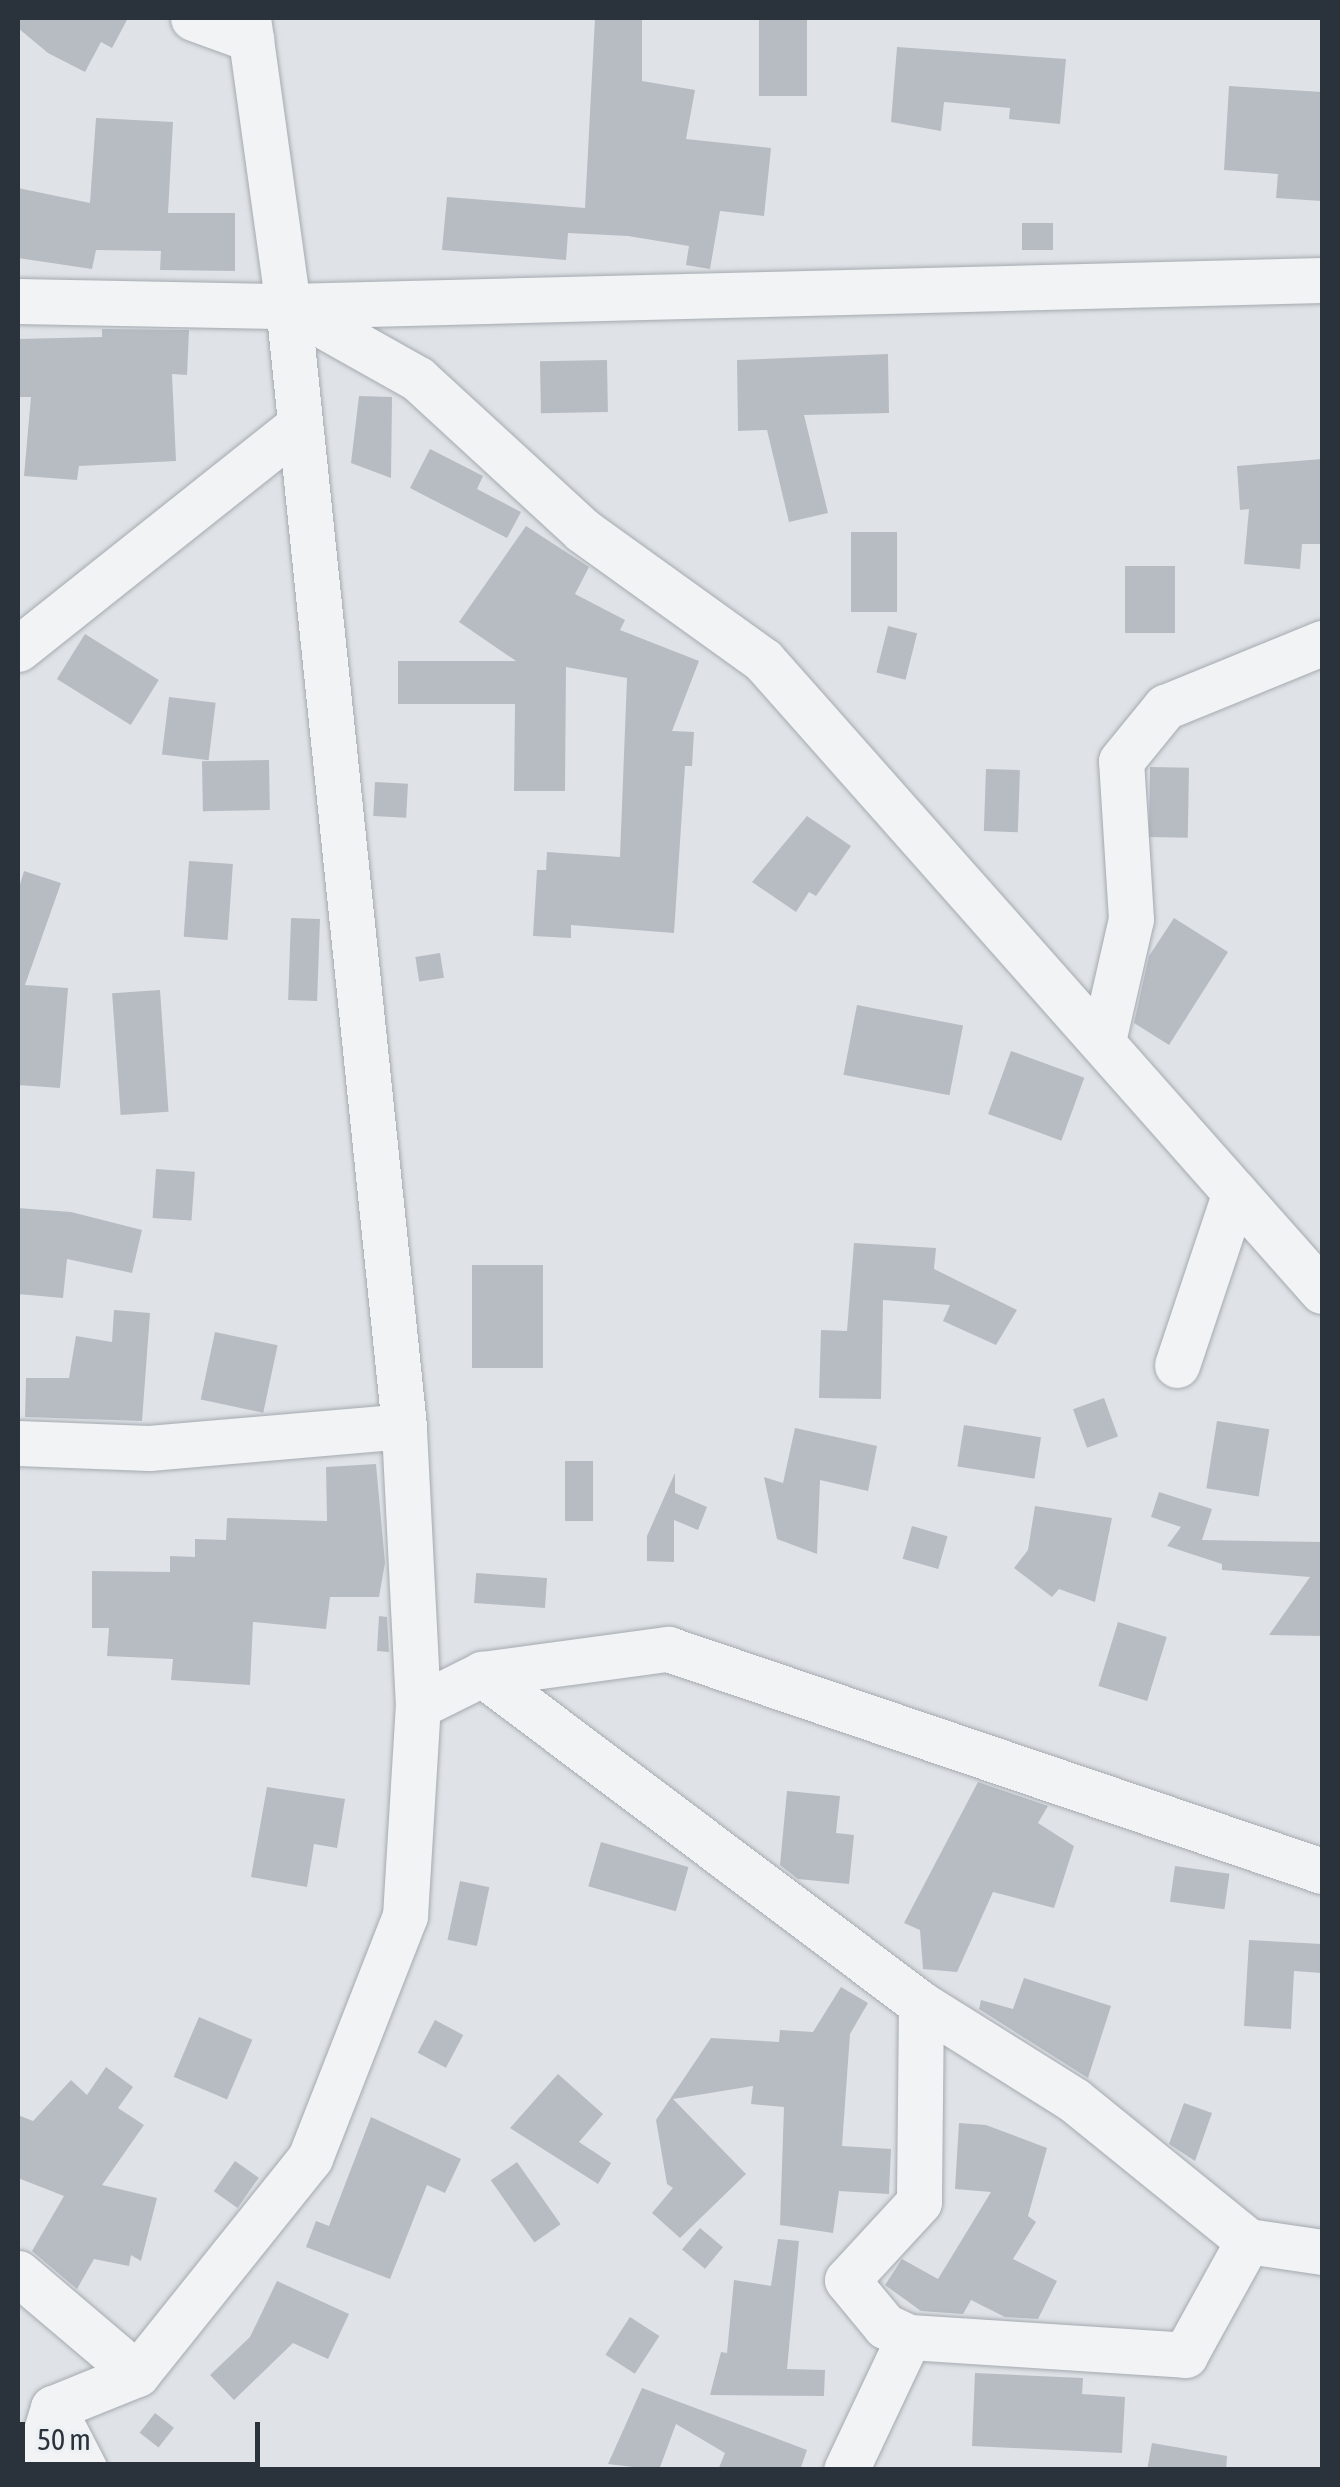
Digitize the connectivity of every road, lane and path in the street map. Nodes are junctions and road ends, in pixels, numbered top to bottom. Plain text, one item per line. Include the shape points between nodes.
1 (193, 18) edge
2 (249, 28) edge
3 (1322, 280) edge
4 (18, 300) edge
5 (288, 306) junction
6 (300, 426) junction
7 (1322, 643) edge
8 (18, 649) edge
9 (1103, 1040) junction
10 (1235, 1192) junction
11 (1322, 1291) edge
12 (1176, 1366) dead end
13 (404, 1426) junction
14 (18, 1443) edge
15 (482, 1674) junction
16 (418, 1706) junction
17 (1322, 1871) edge
18 (921, 2004) junction
19 (1248, 2241) junction
20 (1322, 2252) edge
21 (18, 2273) edge
22 (909, 2337) junction
23 (138, 2374) junction
24 (53, 2408) junction
25 (34, 2470) edge
26 (85, 2470) edge
27 (846, 2470) edge

1 - 2 street
2 - 5 street
3 - 5 street
4 - 5 street
5 - 6 street
5 - 9 street via 418,379 582,530 764,660
6 - 8 street
6 - 13 street
7 - 9 street via 1165,707 1121,761 1131,920
9 - 10 street
10 - 11 street
10 - 12 street
13 - 14 street via 149,1448
13 - 16 street
15 - 16 street
15 - 17 street via 668,1649
15 - 18 street
16 - 23 street via 405,1916 310,2158
18 - 19 street via 1074,2100
18 - 22 street via 919,2202 847,2280 885,2326
19 - 20 street
19 - 22 street via 1184,2355
21 - 23 street
22 - 27 street
23 - 24 street
24 - 25 street
24 - 26 street

